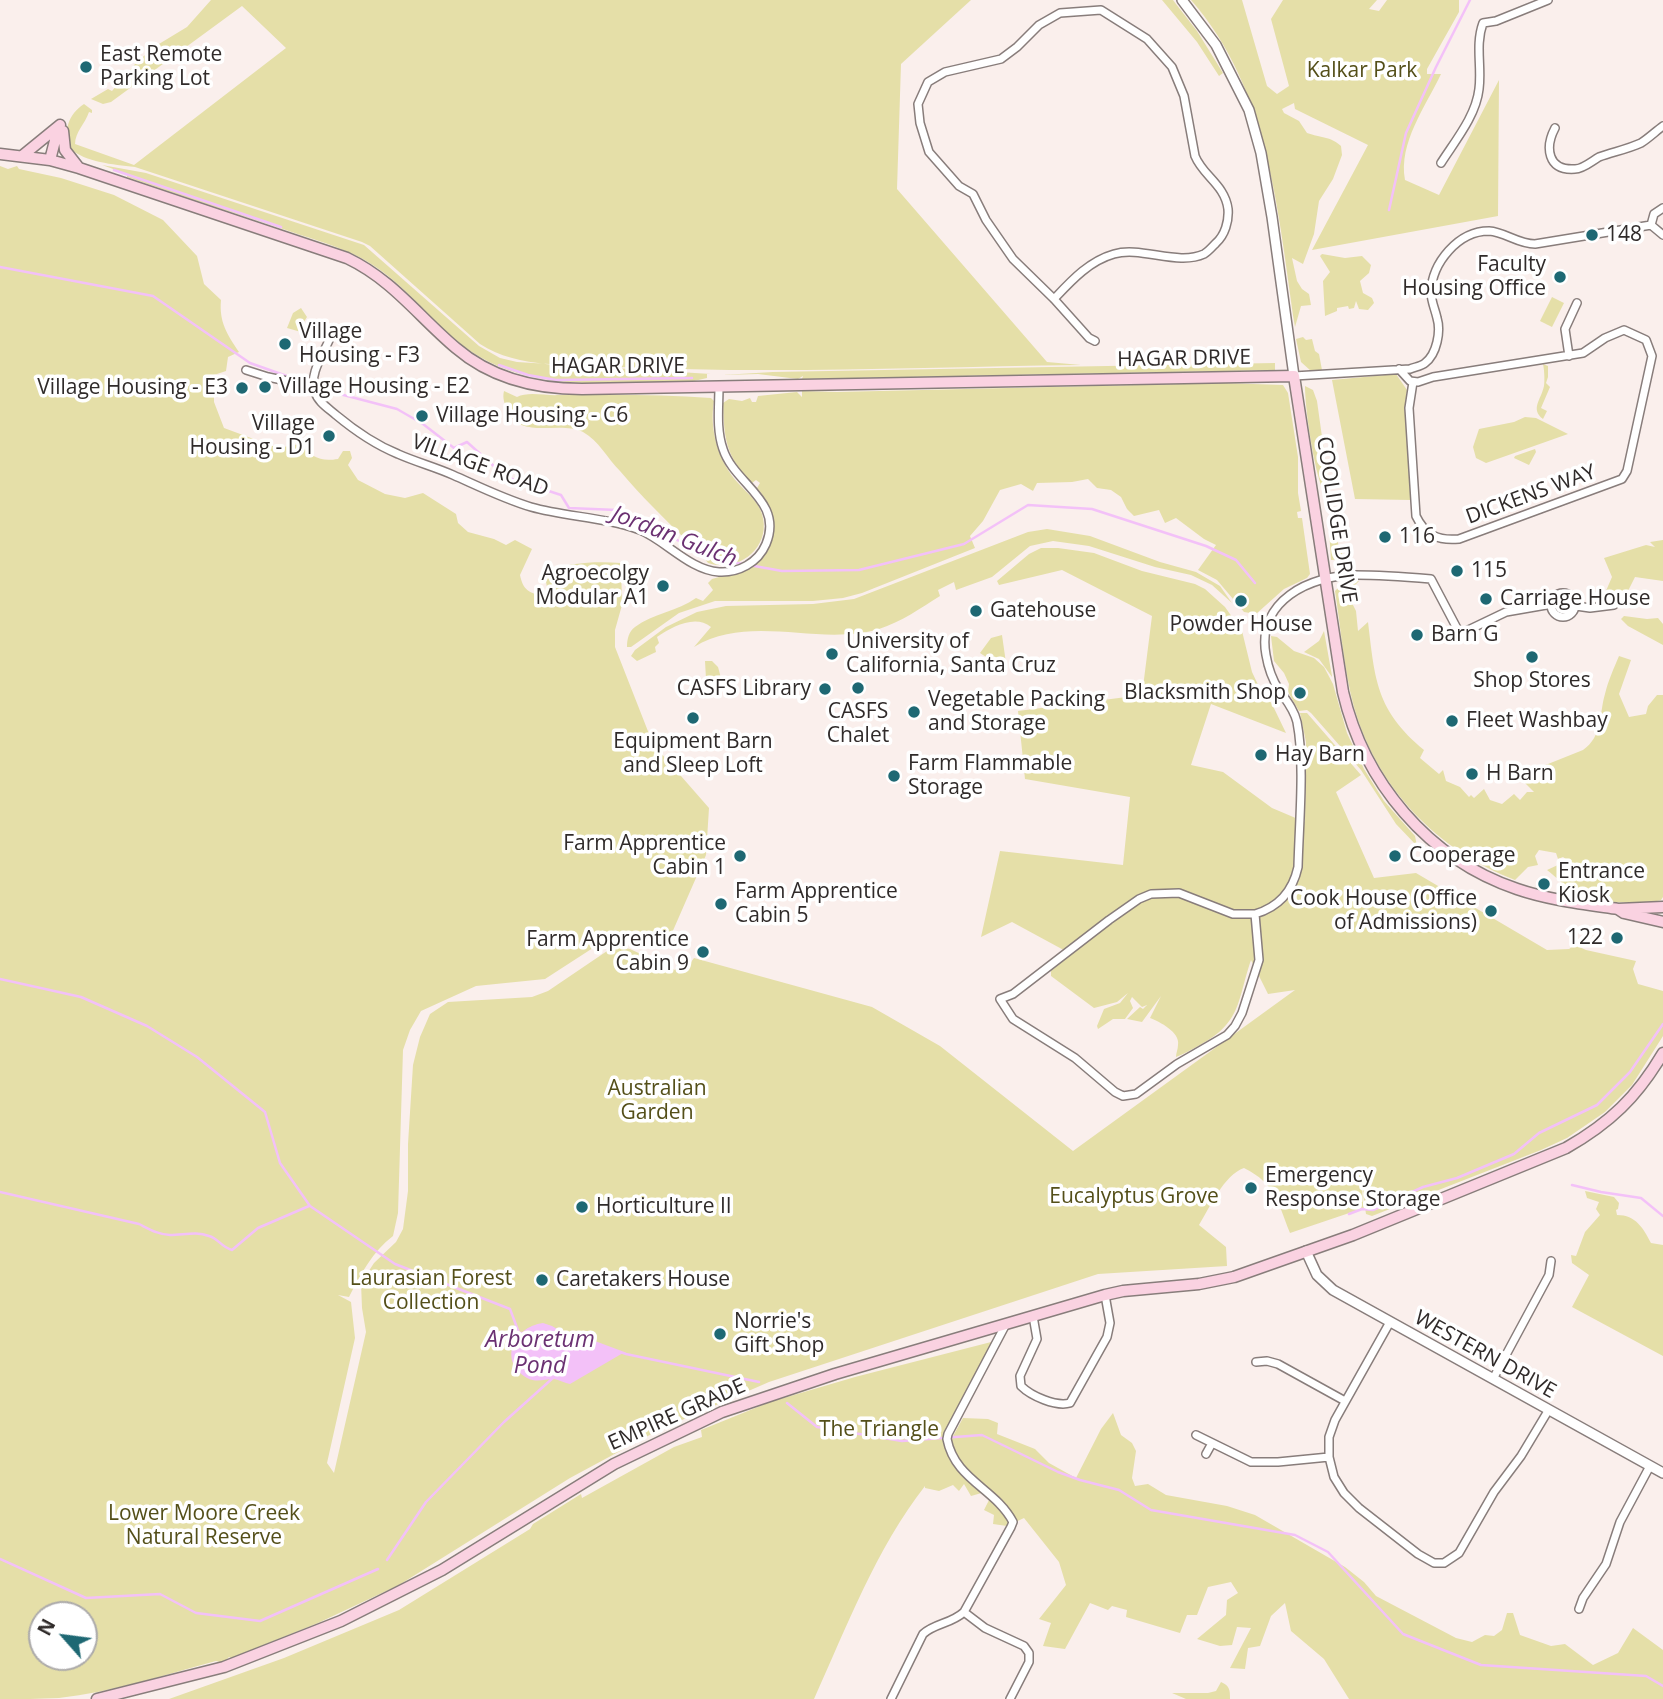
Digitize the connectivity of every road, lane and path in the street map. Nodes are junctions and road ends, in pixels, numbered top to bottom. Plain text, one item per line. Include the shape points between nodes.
1 (1182, 0) edge
2 (1548, 0) edge
3 (1663, 126) edge
4 (61, 128) junction
5 (1555, 128) dead end
6 (0, 154) edge
7 (22, 156) junction
8 (50, 160) junction
9 (1441, 163) dead end
10 (79, 168) junction
11 (1663, 208) edge
12 (1651, 225) junction
13 (1663, 234) edge
14 (1054, 299) junction
15 (1577, 303) dead end
16 (330, 338) dead end
17 (1094, 341) dead end
18 (1569, 356) junction
19 (1399, 369) junction
20 (246, 370) dead end
21 (1294, 376) junction
22 (1413, 382) junction
23 (719, 386) junction
24 (313, 389) junction
25 (1325, 580) junction
26 (1552, 604) junction
27 (1614, 605) dead end
28 (1576, 606) junction
29 (1663, 907) edge
30 (1618, 909) junction
31 (1255, 914) junction
32 (1663, 922) edge
33 (1663, 1053) edge
34 (1306, 1251) junction
35 (1551, 1261) dead end
36 (1105, 1295) junction
37 (1033, 1316) junction
38 (1390, 1322) junction
39 (1006, 1324) junction
40 (1256, 1362) dead end
41 (1493, 1379) junction
42 (1345, 1401) junction
43 (1548, 1410) junction
44 (1196, 1435) dead end
45 (1212, 1445) junction
46 (1206, 1454) dead end
47 (1329, 1457) junction
48 (1650, 1466) junction
49 (1663, 1473) edge
50 (1579, 1609) dead end
51 (964, 1612) junction
52 (97, 1699) edge
53 (891, 1699) edge
54 (1010, 1699) edge

1 - 21 street, COOLIDGE DRIVE via 1216,45 1249,110 1270,204
2 - 9 street via 1483,23 1478,37 1479,92 1472,113
3 - 5 street via 1641,143 1577,170 1551,160 1549,139
4 - 7 main road
4 - 8 main road
4 - 10 main road via 65,150
6 - 7 main road, HAGAR DRIVE
7 - 8 main road, HAGAR DRIVE
8 - 10 main road, HAGAR DRIVE
10 - 23 main road, HAGAR DRIVE via 360,264 395,288 457,349 512,379 560,388
11 - 12 street via 1654,214
12 - 13 street
12 - 19 street via 1535,244 1488,231 1452,246 1435,272 1431,290 1439,333 1432,355 1425,363
14 - 14 street via 1013,259 973,194 959,186 929,152 918,104 928,82 945,72 1001,59 1060,13 1101,10 1147,39 1172,67 1185,96 1198,165 1221,188 1227,223 1224,236 1204,254 1178,258 1114,254 1095,262
14 - 17 street
15 - 18 street via 1565,329
16 - 24 street via 317,364
18 - 22 street, DICKENS WAY
18 - 22 street, DICKENS WAY via 1590,351 1624,330 1639,335 1650,346 1652,356 1625,476 1617,483 1459,540 1433,536 1422,529 1416,516 1409,408
19 - 21 street
19 - 22 street
20 - 24 street
21 - 23 main road, HAGAR DRIVE
21 - 25 main road, COOLIDGE DRIVE
23 - 24 street, VILLAGE ROAD via 723,449 728,462 761,497 770,527 766,544 751,563 721,572 699,567 641,531 531,507 397,454 352,428 319,401
25 - 26 street via 1355,575 1431,579 1460,634 1506,612
25 - 30 main road, COOLIDGE DRIVE via 1348,715 1374,772 1412,822 1459,861 1498,881 1544,896
25 - 31 street via 1289,594 1273,610 1265,628 1271,674 1294,714 1300,739 1298,867 1285,896
26 - 28 street via 1558,594 1565,593
26 - 28 street via 1553,611 1563,617
27 - 28 street
29 - 30 main road, COOLIDGE DRIVE
30 - 32 main road, COOLIDGE DRIVE
31 - 31 street via 1259,960 1235,1026 1136,1094 1115,1092 1083,1064 1013,1019 1000,999 1151,894 1179,893 1233,914
33 - 34 main road, EMPIRE GRADE via 1619,1111 1566,1148
34 - 36 main road, EMPIRE GRADE via 1234,1277
34 - 38 street, WESTERN DRIVE via 1312,1269 1326,1285
35 - 41 street via 1549,1275
36 - 37 main road, EMPIRE GRADE
36 - 37 street via 1110,1323 1107,1338 1070,1403 1059,1405 1021,1386 1020,1376 1037,1339
37 - 39 main road, EMPIRE GRADE
38 - 41 street, WESTERN DRIVE
38 - 42 street
39 - 51 street via 948,1434 960,1470 1002,1505 1013,1522
39 - 52 main road, EMPIRE GRADE via 722,1412 584,1481 442,1570 362,1612 224,1667
40 - 42 street via 1278,1364
41 - 43 street, WESTERN DRIVE
42 - 47 street via 1329,1437
43 - 47 street via 1459,1553 1444,1563 1427,1560 1359,1508 1334,1477
43 - 48 street, WESTERN DRIVE
44 - 45 street
45 - 46 street
45 - 47 street via 1239,1458 1266,1463
48 - 49 street, WESTERN DRIVE
48 - 50 street via 1620,1522 1606,1564
51 - 53 street via 923,1634
51 - 54 street via 1029,1653

